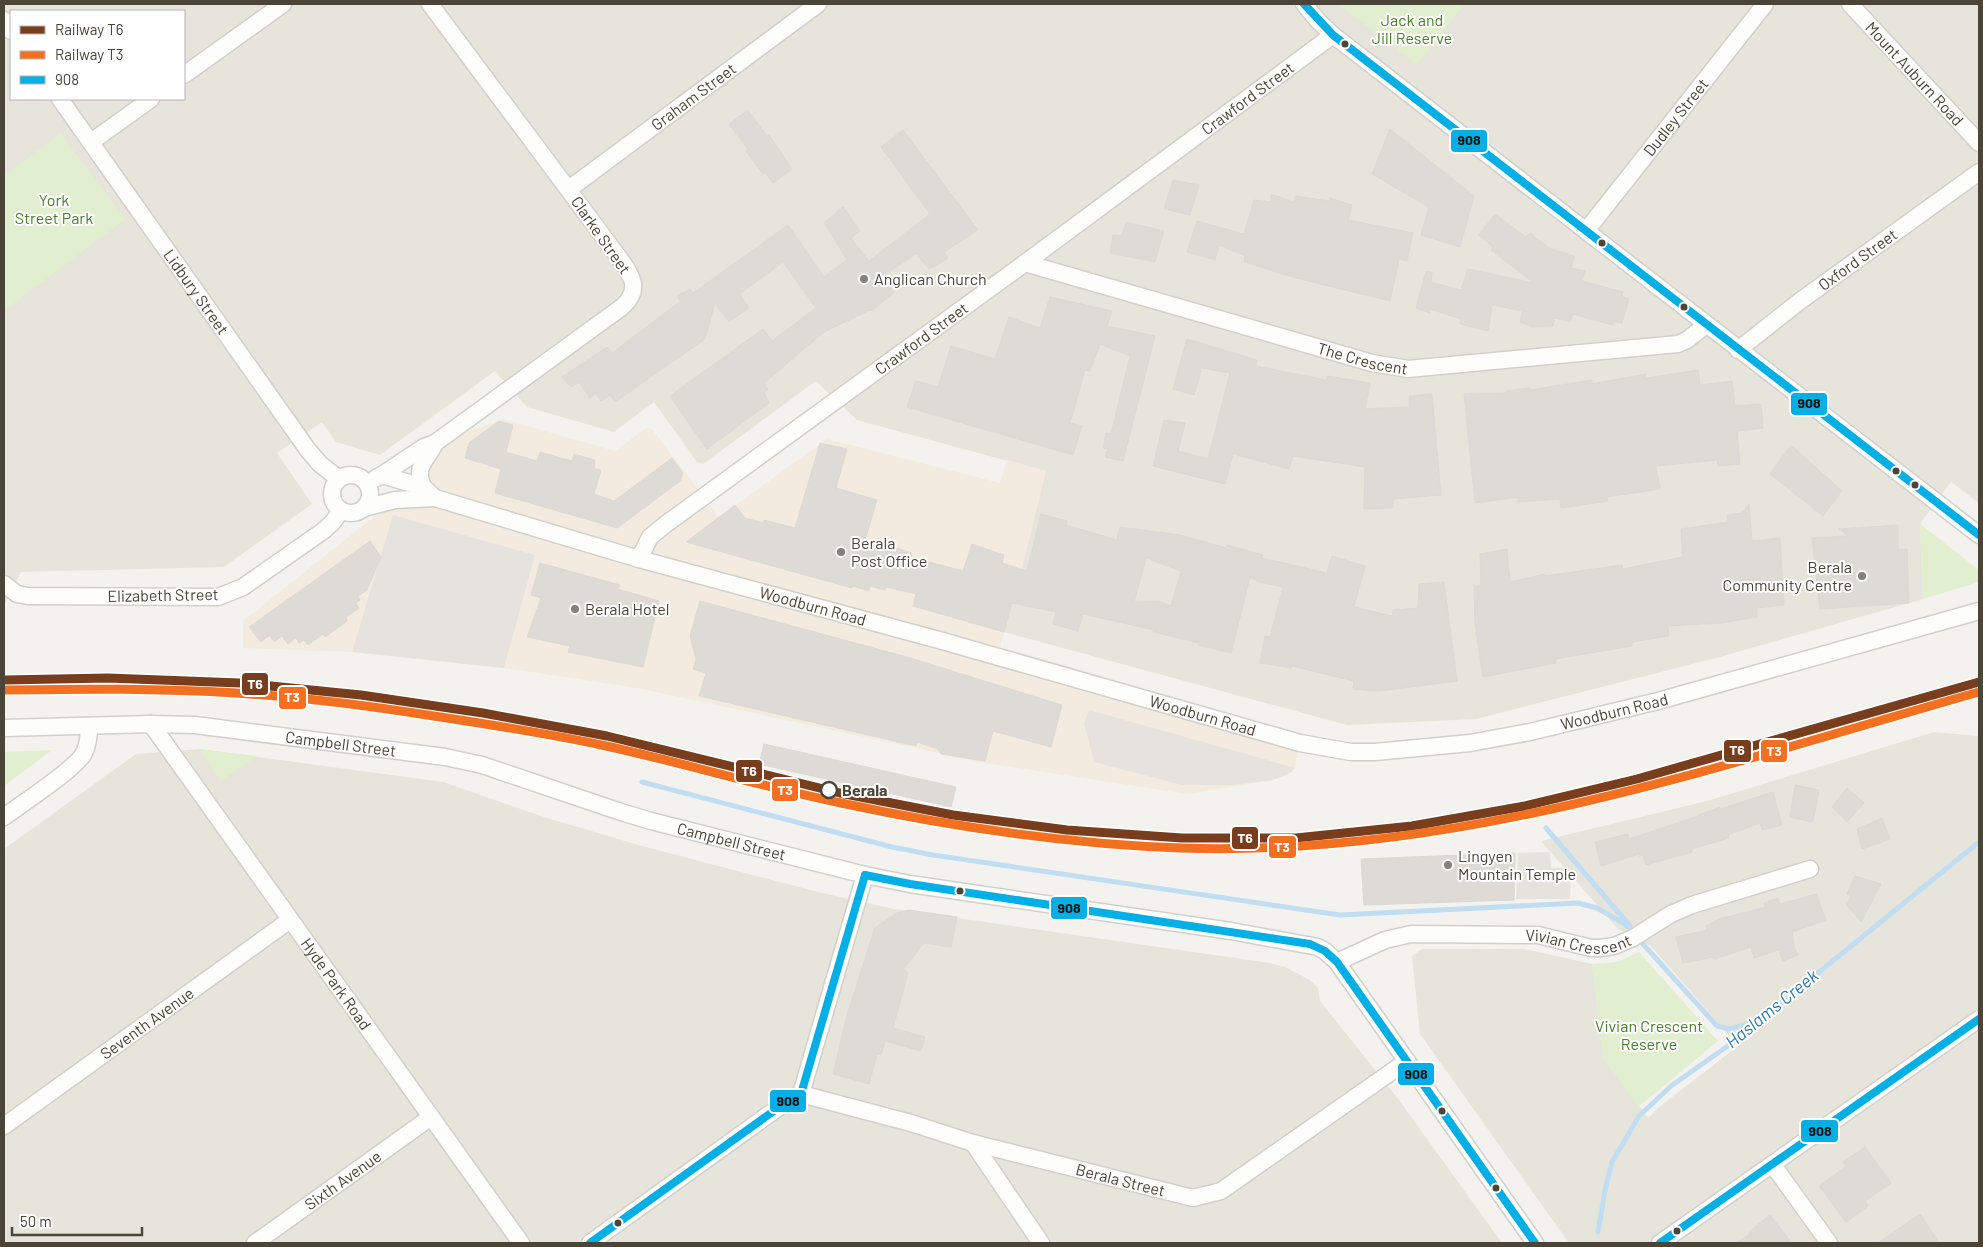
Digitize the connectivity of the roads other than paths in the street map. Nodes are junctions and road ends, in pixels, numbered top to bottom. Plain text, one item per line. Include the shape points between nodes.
1 (283, 4) edge
2 (430, 4) edge
3 (818, 4) edge
4 (1304, 4) edge
5 (1765, 4) edge
6 (1850, 4) edge
7 (1333, 35) junction
8 (185, 74) edge
9 (61, 100) edge
10 (150, 100) edge
11 (91, 142) junction
12 (1979, 144) edge
13 (1979, 172) edge
14 (569, 190) junction
15 (1586, 231) junction
16 (1025, 263) junction
17 (1706, 325) junction
18 (1738, 350) junction
19 (435, 443) junction
20 (382, 475) junction
21 (339, 479) junction
22 (366, 482) junction
23 (429, 492) junction
24 (364, 508) junction
25 (341, 510) junction
26 (1979, 535) edge
27 (639, 559) junction
28 (4, 584) edge
29 (1979, 611) edge
30 (151, 724) junction
31 (89, 726) junction
32 (4, 728) edge
33 (4, 817) edge
34 (1810, 869) dead end
35 (865, 875) junction
36 (290, 920) junction
37 (1337, 962) junction
38 (1977, 1026) edge
39 (1407, 1061) junction
40 (801, 1094) junction
41 (430, 1117) junction
42 (4, 1126) edge
43 (973, 1143) junction
44 (1773, 1164) junction
45 (255, 1243) edge
46 (520, 1243) edge
47 (590, 1243) edge
48 (1042, 1243) edge
49 (1535, 1243) edge
50 (1660, 1243) edge
51 (1829, 1243) edge

1 - 8 street
2 - 14 street, Clarke Street
3 - 14 street, Graham Street
4 - 7 street
5 - 15 street, Dudley Street
6 - 12 street, Mount Auburn Road
7 - 15 street
7 - 16 street, Crawford Street
9 - 11 street, Lidbury Street
10 - 11 street
11 - 21 street, Lidbury Street via 308,450
13 - 18 street, Oxford Street via 1800,301
14 - 19 street, Clarke Street via 631,274 634,283 630,300
15 - 17 street
16 - 17 street, The Crescent via 1372,363 1408,369 1678,344
16 - 27 street, Crawford Street via 666,524 650,537
17 - 18 street
18 - 26 street
19 - 20 street, Clarke Street
19 - 23 street, Clarke Street via 419,471
20 - 22 street
20 - 23 street, Woodburn Road
21 - 22 street via 352,475
21 - 25 street via 332,496
22 - 24 street via 370,496
23 - 24 street, Woodburn Road
23 - 27 street, Woodburn Road
24 - 25 street via 356,512
25 - 28 street, Elizabeth Street via 323,531 243,587 218,597 28,596 17,594
27 - 29 street, Woodburn Road via 930,637 1300,743 1351,752 1403,751 1530,732 1658,701
30 - 31 street, Campbell Street
30 - 35 street, Campbell Street via 196,725 464,760 621,812
30 - 36 street, Hyde Park Road
31 - 32 street, Campbell Street
31 - 33 street via 83,755
34 - 37 street, Vivian Crescent via 1692,905 1614,946 1590,948 1538,935 1411,934 1385,940
35 - 37 street, Campbell Street via 1310,944
35 - 40 street
36 - 41 street, Hyde Park Road
36 - 42 street, Seventh Avenue
37 - 39 street, Campbell Street
38 - 44 street
39 - 43 street, Berala Street via 1221,1191 1193,1198
39 - 49 street, Campbell Street
40 - 43 street, Berala Street via 911,1122
40 - 47 street
41 - 45 street, Sixth Avenue
41 - 46 street, Hyde Park Road
43 - 48 street
44 - 50 street
44 - 51 street

